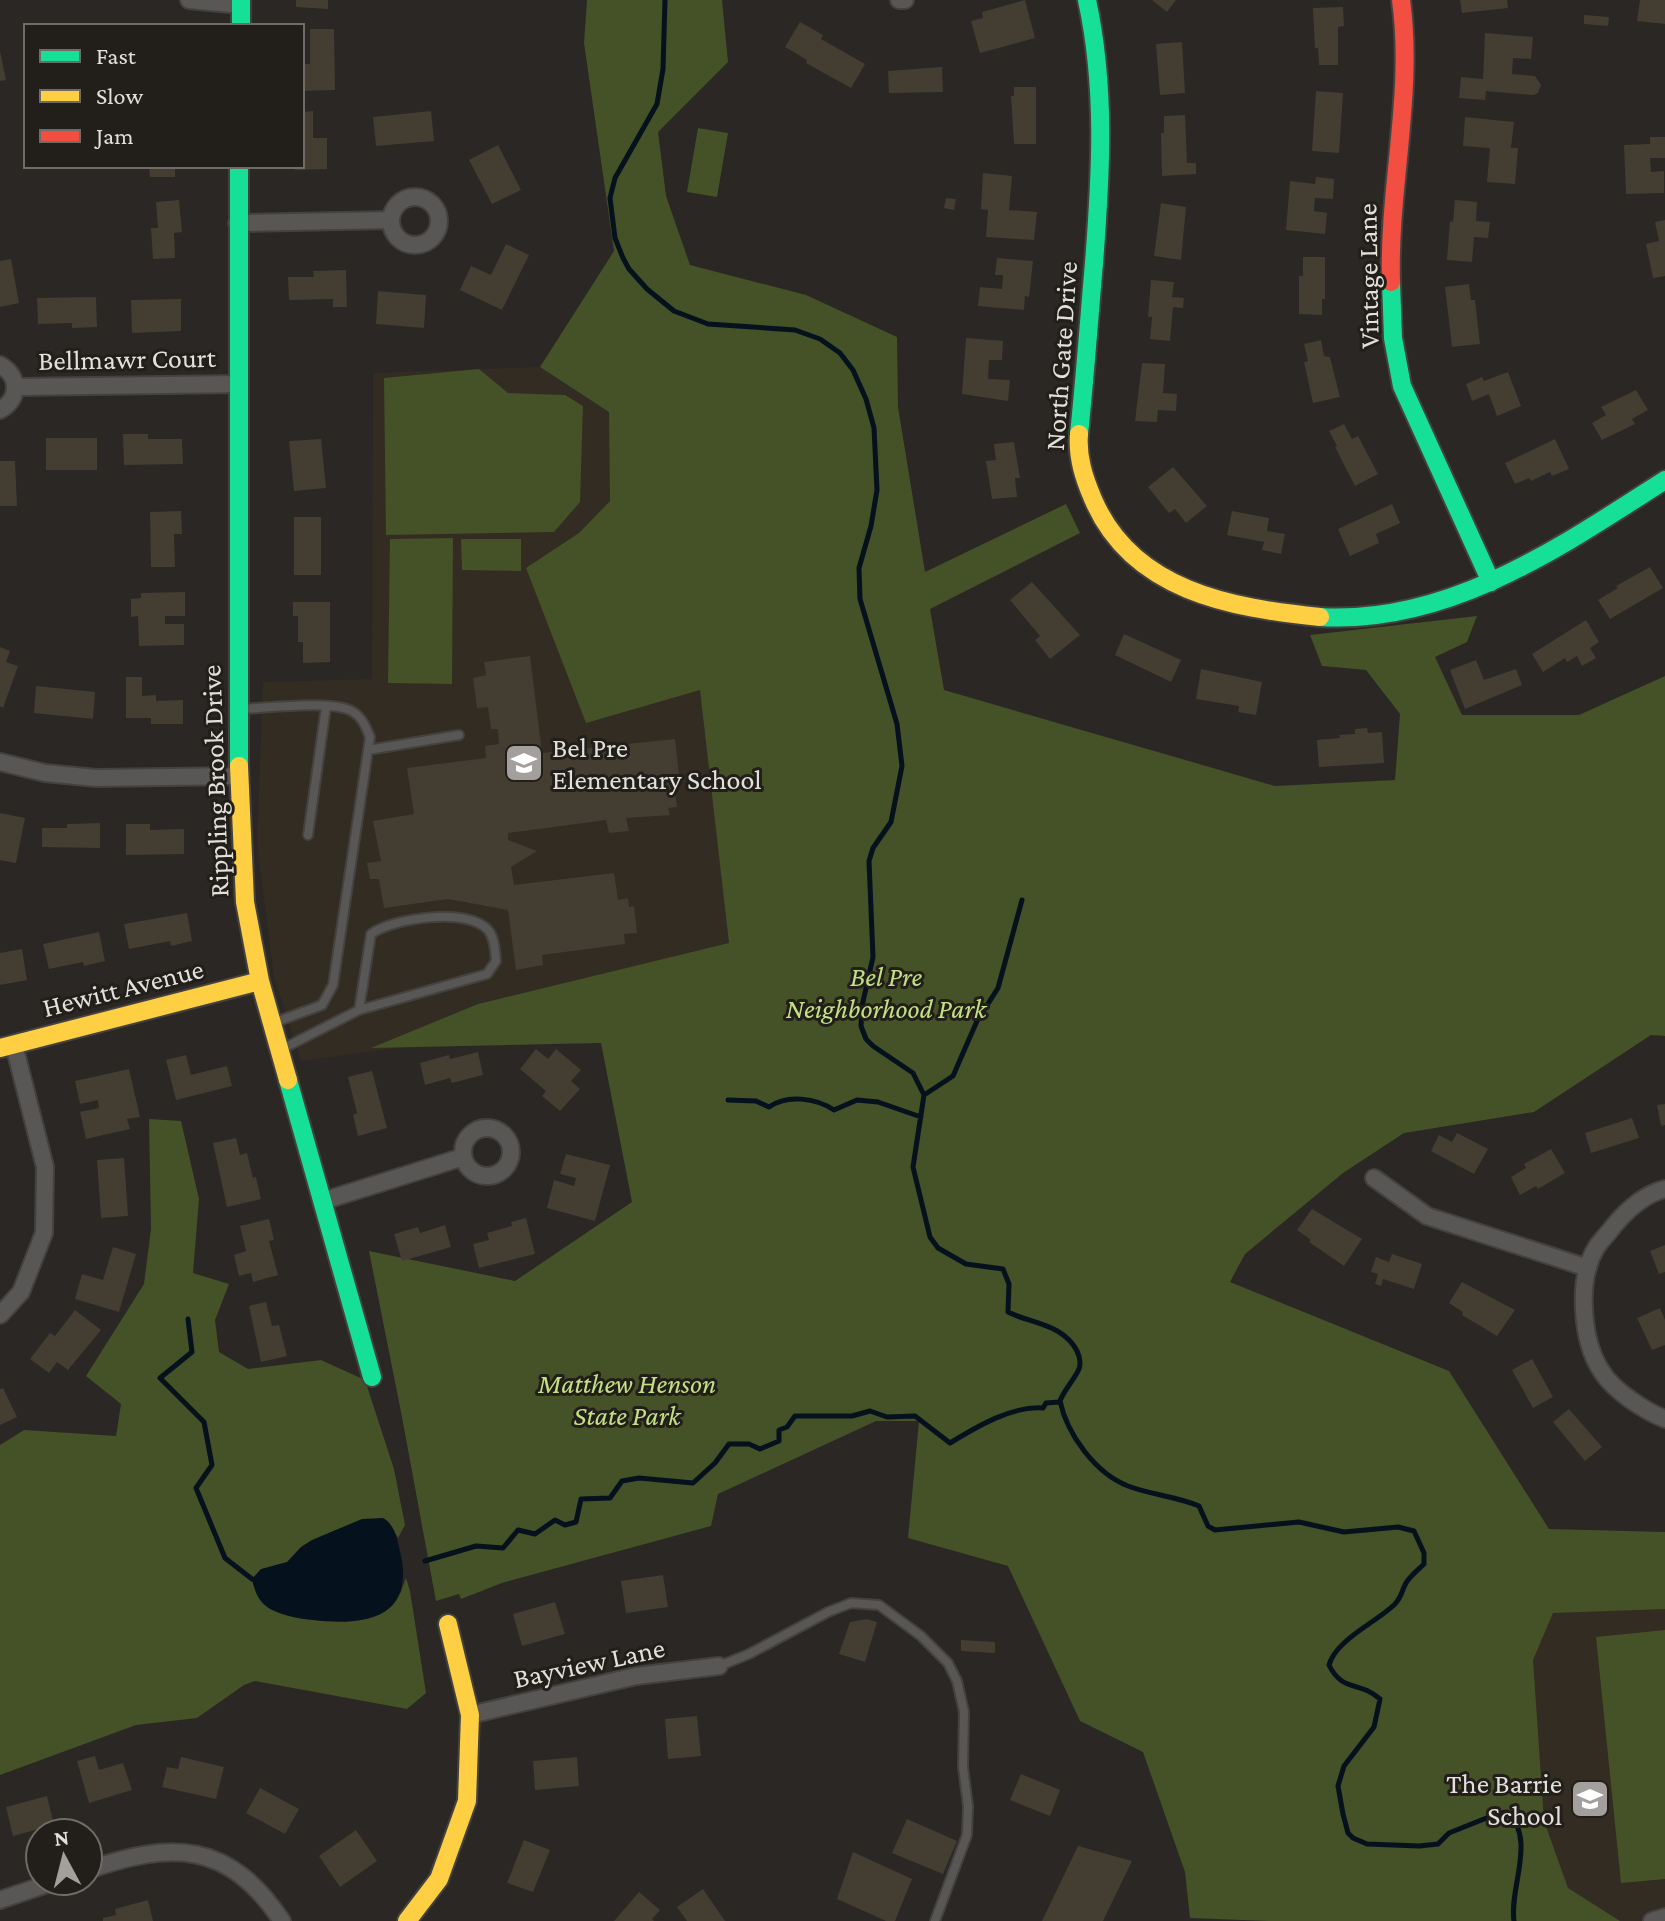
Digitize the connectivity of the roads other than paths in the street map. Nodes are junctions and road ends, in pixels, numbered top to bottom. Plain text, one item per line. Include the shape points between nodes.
1 (189, 0) edge
2 (899, 0) edge
3 (905, 0) edge
4 (1087, 0) edge
5 (1401, 0) edge
6 (241, 3) edge
7 (241, 24) edge
8 (239, 168) edge
9 (390, 220) dead end
10 (237, 223) junction
11 (0, 365) edge
12 (239, 384) junction
13 (16, 387) junction
14 (0, 410) edge
15 (1665, 480) edge
16 (1491, 582) junction
17 (326, 707) junction
18 (239, 709) junction
19 (459, 735) dead end
20 (368, 750) junction
21 (0, 762) edge
22 (239, 776) junction
23 (308, 835) dead end
24 (260, 981) junction
25 (359, 1010) junction
26 (272, 1023) junction
27 (7, 1046) edge
28 (280, 1050) junction
29 (463, 1157) dead end
30 (1374, 1178) dead end
31 (1665, 1189) edge
32 (323, 1201) junction
33 (1588, 1268) junction
34 (0, 1315) edge
35 (372, 1377) dead end
36 (1665, 1419) edge
37 (448, 1624) dead end
38 (719, 1666) joint
39 (470, 1715) junction
40 (104, 1866) edge
41 (24, 1892) edge
42 (0, 1900) edge
43 (1665, 1917) edge
44 (282, 1921) edge
45 (407, 1921) edge
46 (935, 1921) edge
47 (1652, 1921) edge

1 - 6 street
2 - 3 street
4 - 16 street, North Gate Drive via 1103,99 1103,156 1078,450 1086,487 1101,517 1129,554 1155,573 1193,592 1249,609 1336,618 1403,610
5 - 16 street, Vintage Lane via 1406,37 1390,246 1393,338 1402,386
6 - 7 street
8 - 10 street, Rippling Brook Drive
9 - 10 street
10 - 12 street, Rippling Brook Drive
11 - 13 street, Bellmawr Court via 11,372
12 - 13 street, Bellmawr Court
12 - 18 street, Rippling Brook Drive
13 - 14 street, Bellmawr Court via 11,402
15 - 16 street, North Gate Drive
17 - 18 lane
17 - 20 lane via 348,709 364,721
17 - 23 lane
18 - 22 street, Rippling Brook Drive
19 - 20 lane
20 - 26 lane via 333,985 322,1005
21 - 22 street via 96,778
22 - 24 street, Rippling Brook Drive via 245,902
24 - 26 street, Rippling Brook Drive
24 - 27 street, Hewitt Avenue
25 - 25 lane via 487,974 496,961 488,929 449,916 384,925 371,934
25 - 28 lane
26 - 28 street, Rippling Brook Drive
27 - 34 street via 45,1167 44,1233 21,1292
28 - 32 street, Rippling Brook Drive
29 - 32 street
30 - 33 street via 1427,1216
31 - 33 street via 1625,1211 1596,1248
32 - 35 street, Rippling Brook Drive
33 - 36 street via 1583,1300 1590,1345 1602,1373 1645,1411
37 - 39 street
38 - 39 street, Bayview Lane via 636,1676
38 - 46 lane via 851,1603 879,1605 948,1663 964,1712 967,1835
39 - 45 street via 467,1801 439,1879
40 - 44 street via 161,1851 206,1857 235,1869 263,1893
41 - 42 street
43 - 47 street

